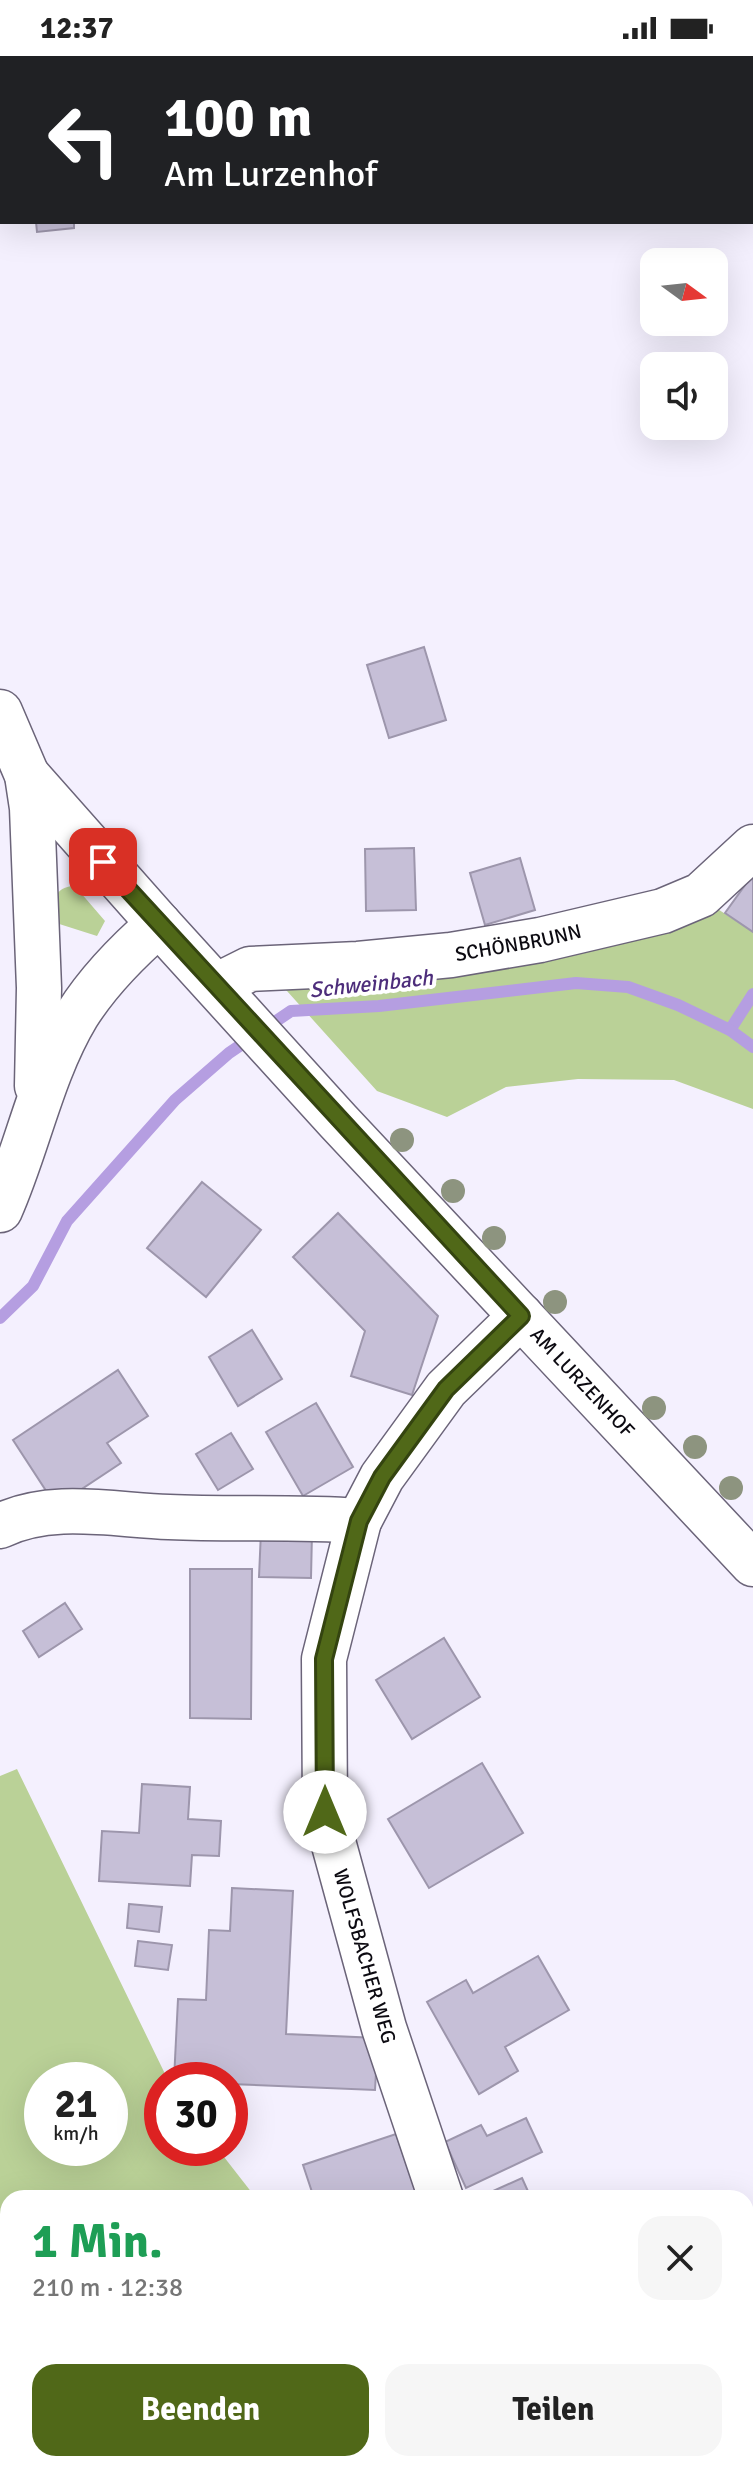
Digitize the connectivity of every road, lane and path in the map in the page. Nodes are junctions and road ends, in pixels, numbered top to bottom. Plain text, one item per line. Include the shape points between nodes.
1 (0, 712) edge
2 (27, 775) junction
3 (753, 847) edge
4 (159, 924) junction
5 (229, 1000) junction
6 (37, 1108) junction
7 (0, 1210) edge
8 (521, 1316) junction
9 (359, 1521) junction
10 (0, 1526) edge
11 (753, 1564) edge
12 (438, 2190) edge

1 - 2 street
2 - 4 street, AM LURZENHOF
2 - 6 street via 39,988
3 - 5 street, SCHÖNBRUNN via 701,895 663,911 451,955 250,969
4 - 5 street, AM LURZENHOF
4 - 6 street via 112,968 77,1016
5 - 8 street, AM LURZENHOF
6 - 7 street
8 - 9 street, WOLFSBACHER WEG via 446,1389 382,1477
8 - 11 street, AM LURZENHOF
9 - 10 street via 93,1512 25,1514
9 - 12 street, WOLFSBACHER WEG via 324,1659 325,1812 384,2028

